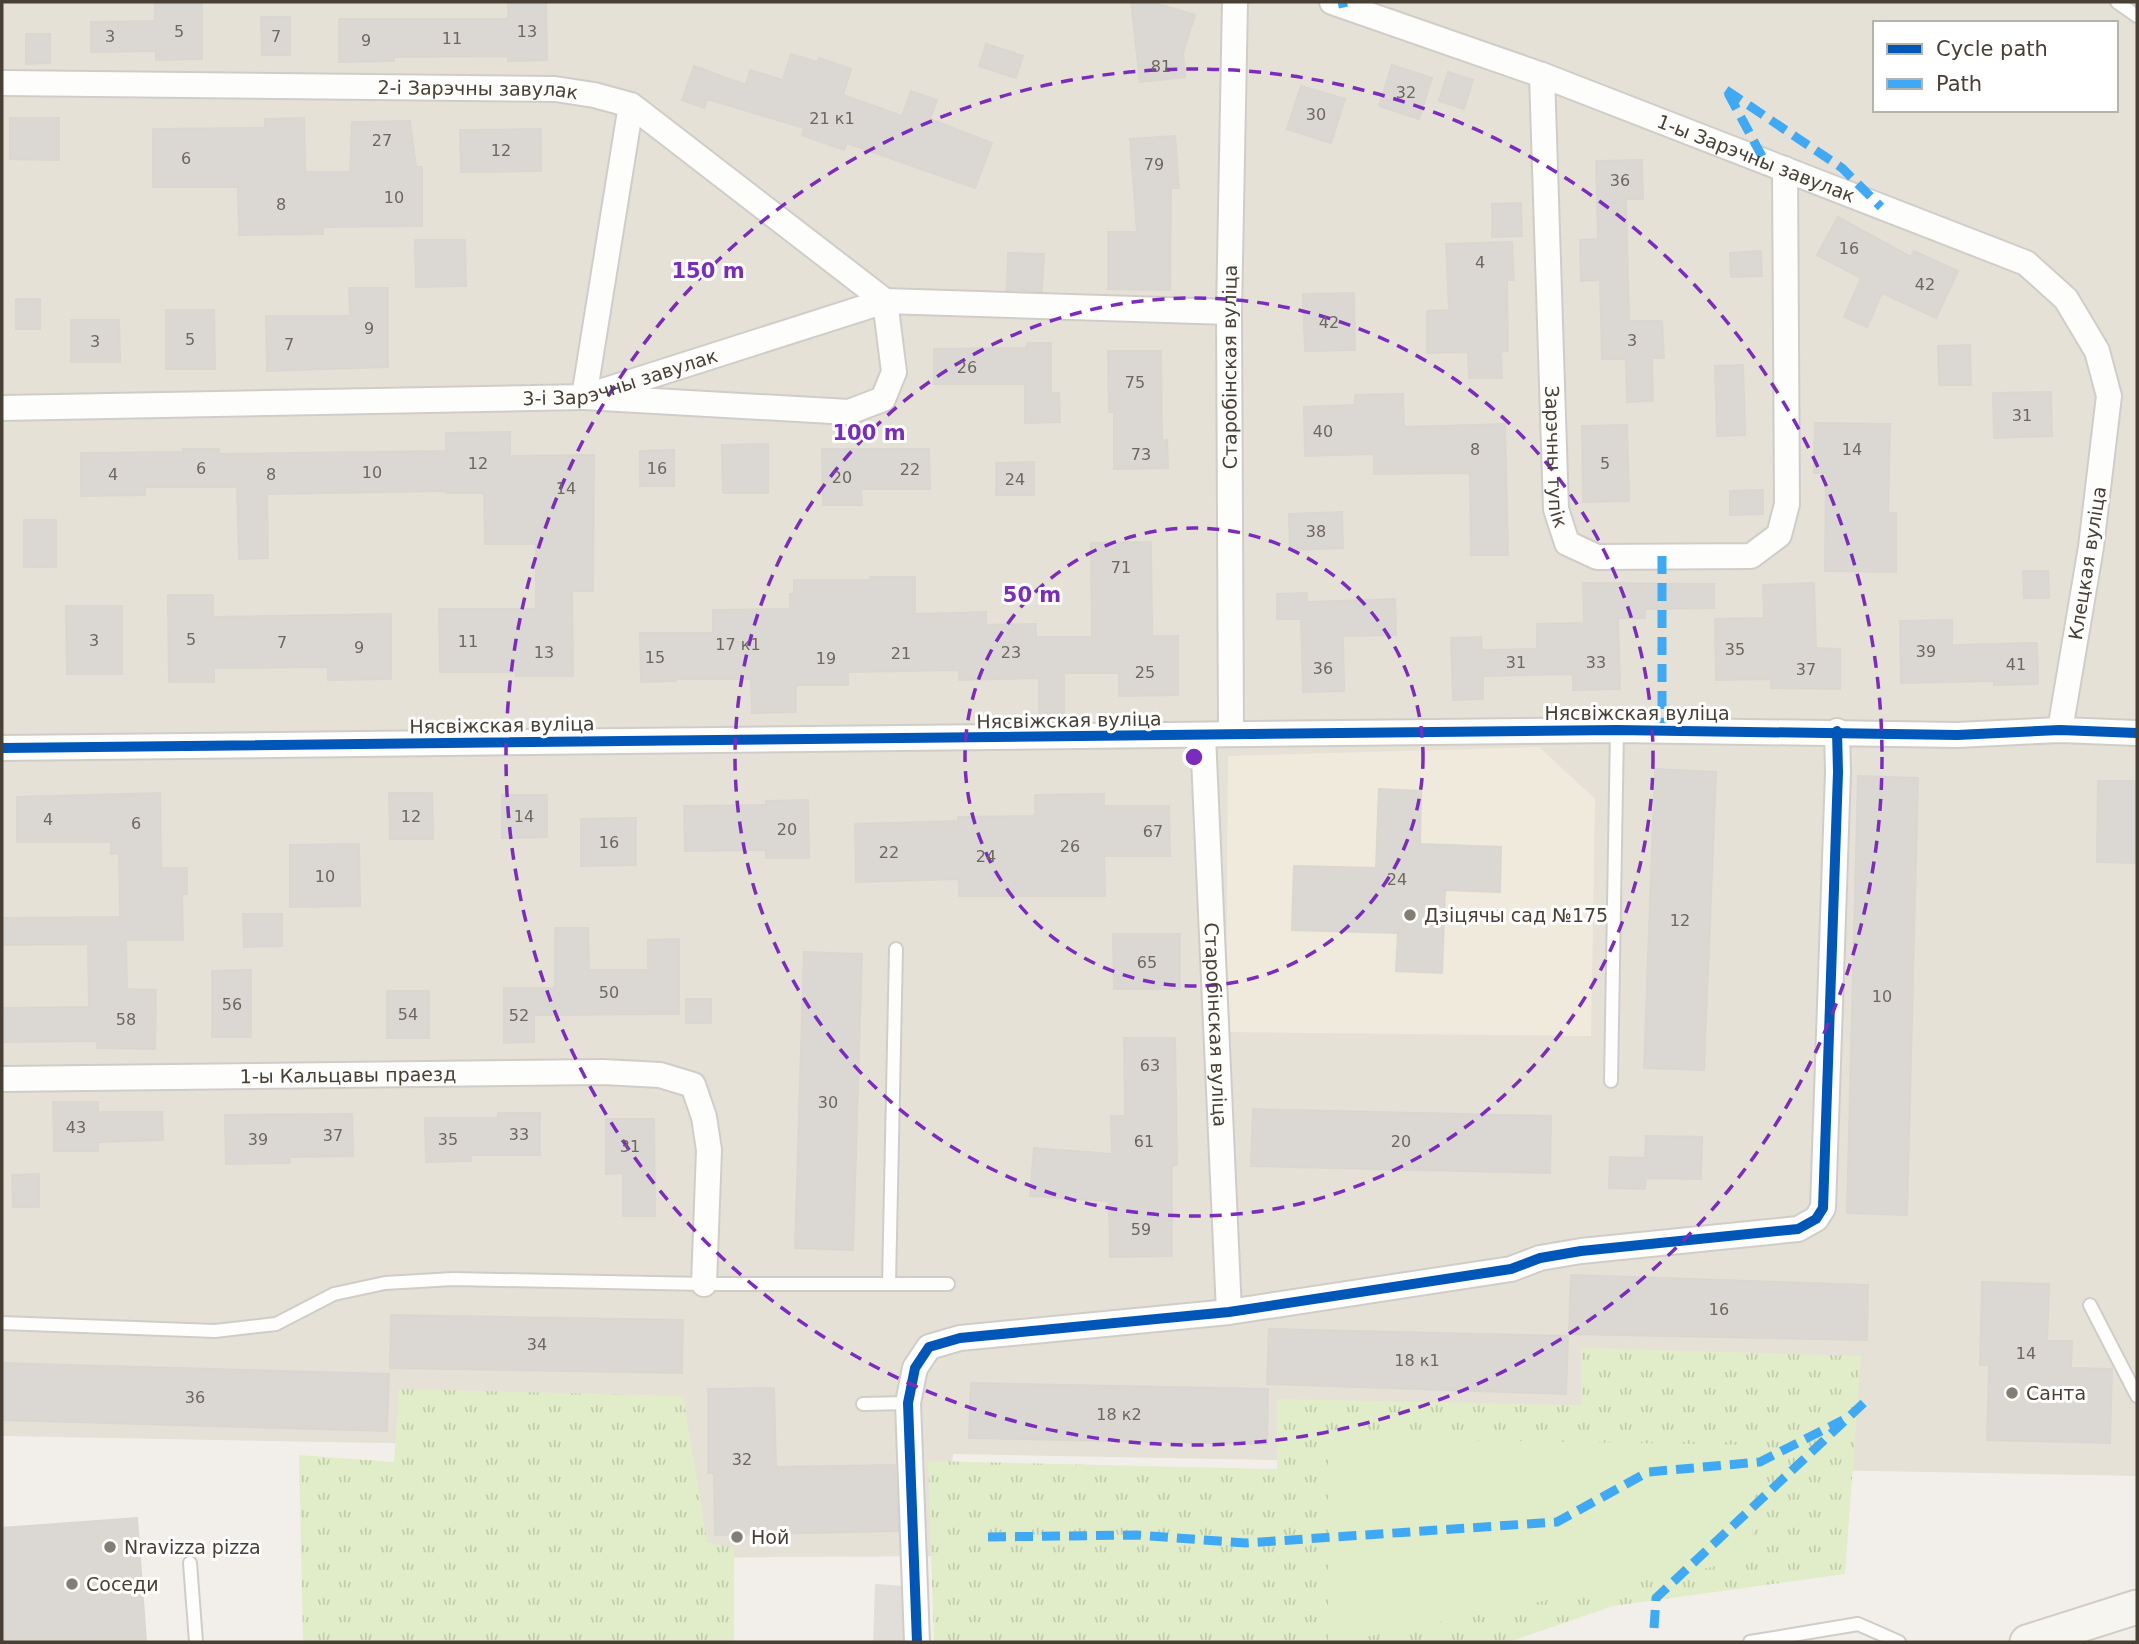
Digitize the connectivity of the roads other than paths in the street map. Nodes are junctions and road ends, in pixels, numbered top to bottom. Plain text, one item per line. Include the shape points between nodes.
1 (1236, 2) edge
2 (1332, 2) edge
3 (2117, 2) edge
4 (2137, 16) edge
5 (1542, 75) junction
6 (2, 83) edge
7 (631, 105) junction
8 (1785, 169) junction
9 (885, 301) junction
10 (1229, 312) junction
11 (2109, 396) joint
12 (583, 397) junction
13 (2, 408) edge
14 (1617, 730) junction
15 (2060, 730) junction
16 (1837, 731) junction
17 (1231, 733) junction
18 (2137, 733) edge
19 (1203, 736) junction
20 (2, 748) edge
21 (896, 949) dead end
22 (2, 1079) edge
23 (1611, 1081) dead end
24 (704, 1284) junction
25 (889, 1284) junction
26 (948, 1284) dead end
27 (2090, 1305) dead end
28 (1229, 1312) junction
29 (2, 1323) edge
30 (2137, 1396) edge
31 (908, 1403) junction
32 (863, 1405) dead end
33 (190, 1563) dead end
34 (2137, 1607) edge
35 (196, 1642) edge
36 (917, 1642) edge
37 (1750, 1642) edge
38 (1899, 1642) edge
39 (2027, 1642) edge

1 - 10 street, Старобінская вуліца
2 - 5 street, 1-ы Зарэчны завулак
3 - 4 lane
5 - 8 street, 1-ы Зарэчны завулак
5 - 8 street, Зарэчны тупік via 1556,509 1567,543 1597,557 1751,556 1779,535 1787,504
6 - 7 street, 2-і Зарэчны завулак via 555,89
7 - 9 street, 2-і Зарэчны завулак
7 - 12 street
8 - 11 street, 1-ы Зарэчны завулак via 2026,263 2066,299 2097,351
9 - 10 street, 3-і Зарэчны завулак
9 - 12 street, 3-і Зарэчны завулак
9 - 12 street via 894,372 883,399 849,412
10 - 17 street, Старобінская вуліца
11 - 15 street, Клецкая вуліца
12 - 13 street, 3-і Зарэчны завулак
14 - 16 street, Нясвіжская вуліца
14 - 17 street, Нясвіжская вуліца
14 - 23 lane
15 - 16 street, Нясвіжская вуліца via 1957,735
15 - 18 street, Нясвіжская вуліца
16 - 28 street via 1823,1208 1816,1219 1798,1229 1581,1251 1501,1271
17 - 19 street, Нясвіжская вуліца
19 - 20 street, Нясвіжская вуліца
19 - 28 street, Старобінская вуліца
21 - 25 lane
22 - 24 street, 1-ы Кальцавы праезд via 660,1075 693,1085 704,1117 709,1150
24 - 25 lane
24 - 29 lane via 453,1279 385,1283 334,1294 276,1324 215,1332
25 - 26 lane
27 - 30 lane
28 - 31 street via 960,1338 929,1347 915,1367
31 - 32 lane
31 - 36 street
33 - 35 lane
34 - 39 main road
37 - 38 lane via 1858,1623

